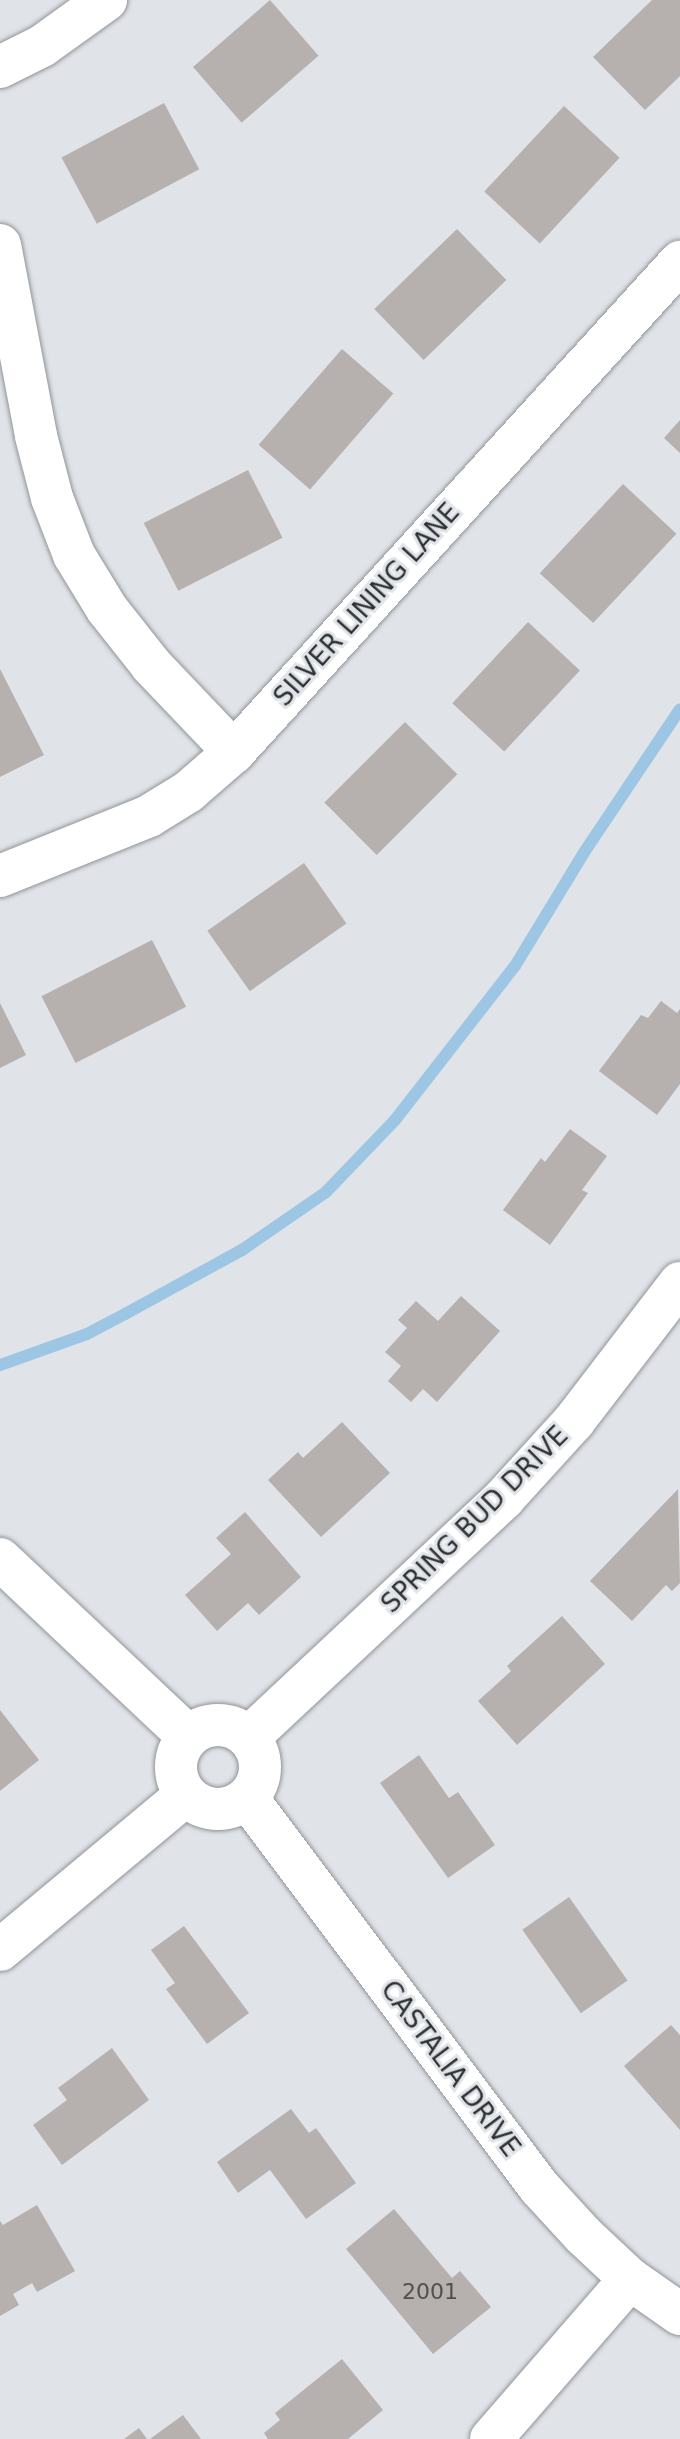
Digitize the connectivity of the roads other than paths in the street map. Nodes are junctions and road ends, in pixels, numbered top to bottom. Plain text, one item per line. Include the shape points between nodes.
1 (106, 0) edge
2 (0, 67) edge
3 (0, 245) edge
4 (680, 262) edge
5 (234, 752) junction
6 (0, 876) edge
7 (680, 1283) edge
8 (0, 1559) edge
9 (188, 1736) junction
10 (249, 1737) junction
11 (186, 1795) junction
12 (247, 1798) junction
13 (0, 1950) edge
14 (630, 2279) junction
15 (680, 2314) edge
16 (491, 2439) edge

1 - 2 street via 42,46
3 - 5 street via 36,436 74,555 107,609 152,666
4 - 5 street, SILVER LINING LANE
5 - 6 street, SILVER LINING LANE via 188,792 149,816
7 - 10 street, SPRING BUD DRIVE via 574,1421 504,1498
8 - 9 street
9 - 10 street via 212,1724
9 - 11 street via 176,1759
10 - 12 street via 260,1761 256,1787
11 - 12 street via 196,1804 223,1809
11 - 13 street
12 - 14 street, CASTALIA DRIVE via 539,2187
14 - 15 street, CASTALIA DRIVE
14 - 16 street

